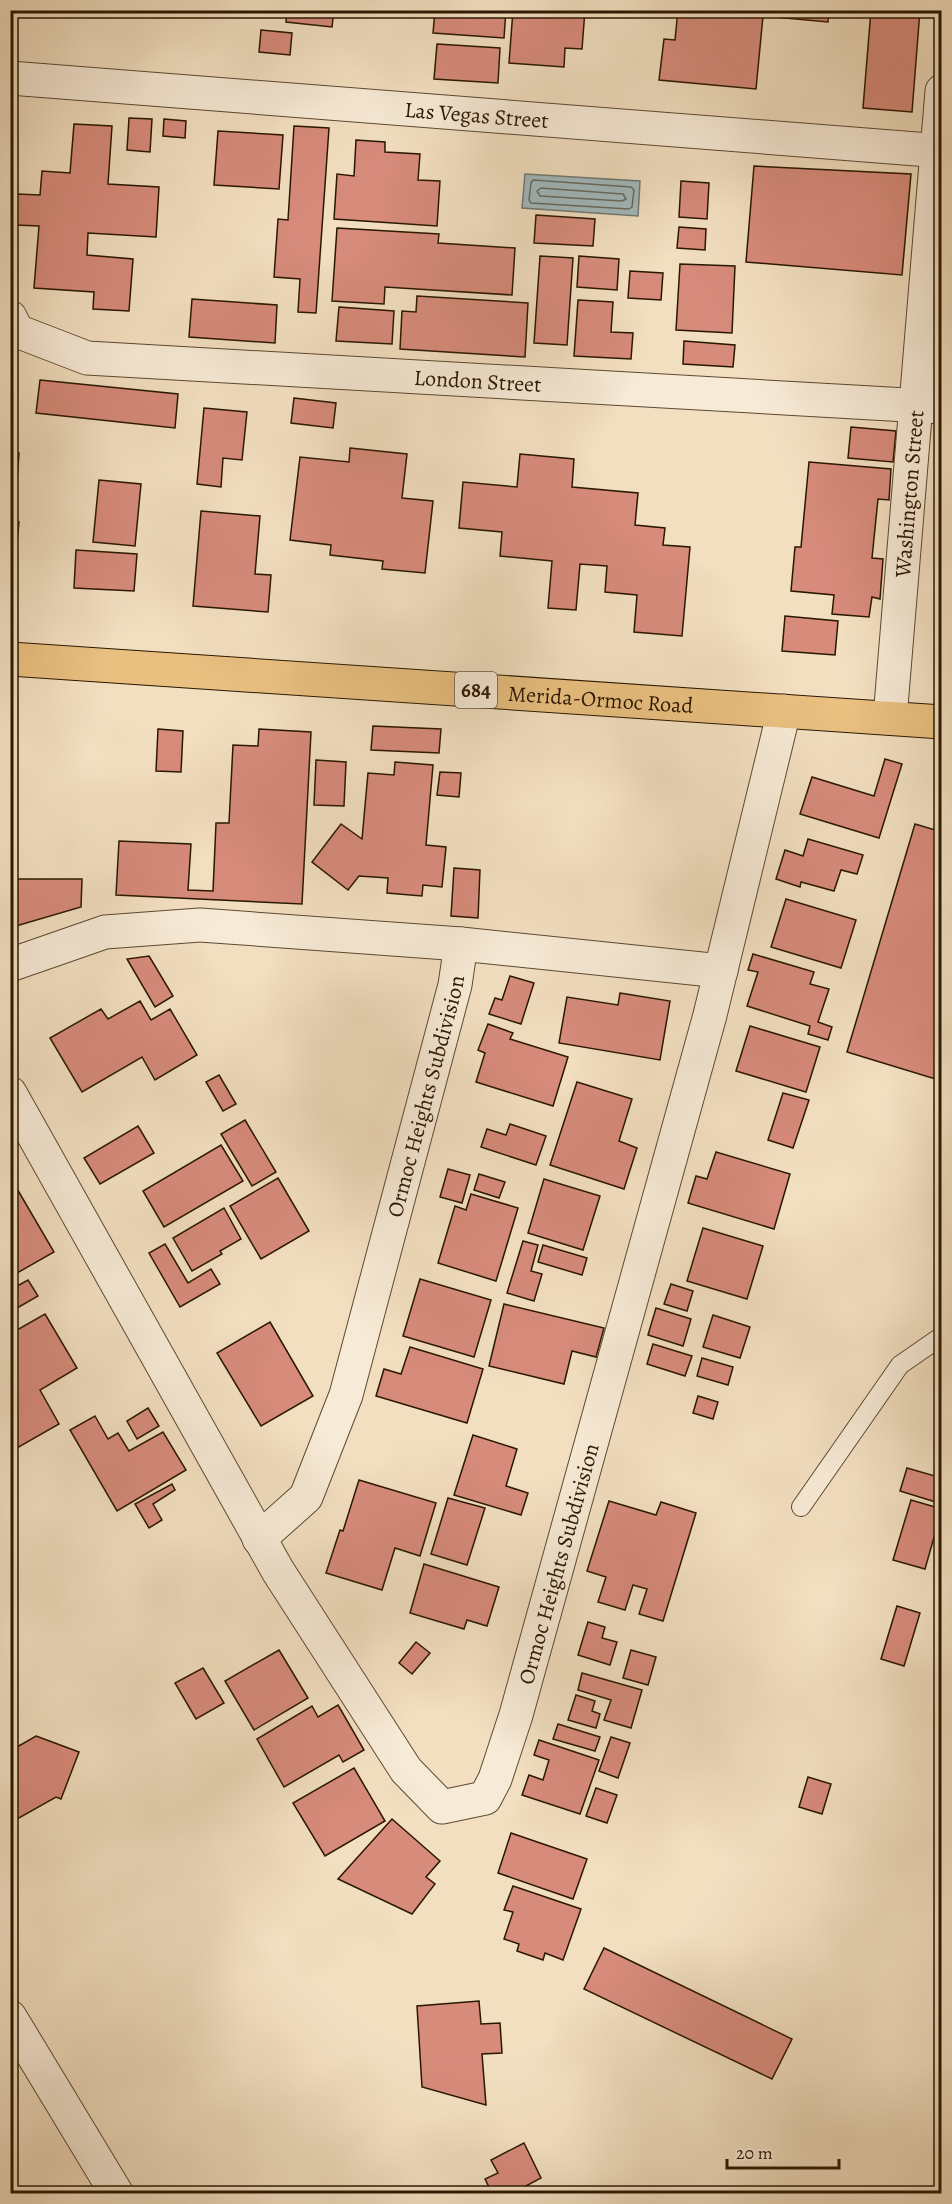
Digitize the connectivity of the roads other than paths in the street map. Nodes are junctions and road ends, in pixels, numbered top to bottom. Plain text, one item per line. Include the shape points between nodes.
1 (10, 78) edge
2 (942, 91) edge
3 (939, 151) edge
4 (14, 324) edge
5 (928, 406) edge
6 (10, 659) edge
7 (784, 711) junction
8 (890, 718) junction
9 (942, 722) edge
10 (461, 944) junction
11 (10, 965) edge
12 (721, 971) junction
13 (10, 1093) edge
14 (942, 1336) edge
15 (801, 1507) dead end
16 (259, 1539) junction
17 (10, 2017) edge
18 (117, 2193) edge

1 - 3 street, Las Vegas Street
2 - 3 street, Washington Street
3 - 5 street, Washington Street
4 - 5 street, London Street via 87,358
5 - 8 street, Washington Street
6 - 7 highway, Merida-Ormoc Road / 684
7 - 8 highway, Merida-Ormoc Road / 684
7 - 12 street, Ormoc Heights Subdivision
8 - 9 highway, Merida-Ormoc Road / 684
10 - 11 street, Ormoc Heights Subdivision via 200,926 105,932
10 - 12 street, Ormoc Heights Subdivision
10 - 16 street, Ormoc Heights Subdivision via 455,984 346,1395 306,1497
12 - 16 street, Ormoc Heights Subdivision via 516,1715 486,1798 442,1807 406,1770
13 - 16 street, Ormoc Heights Subdivision
14 - 15 lane via 900,1365
17 - 18 street

